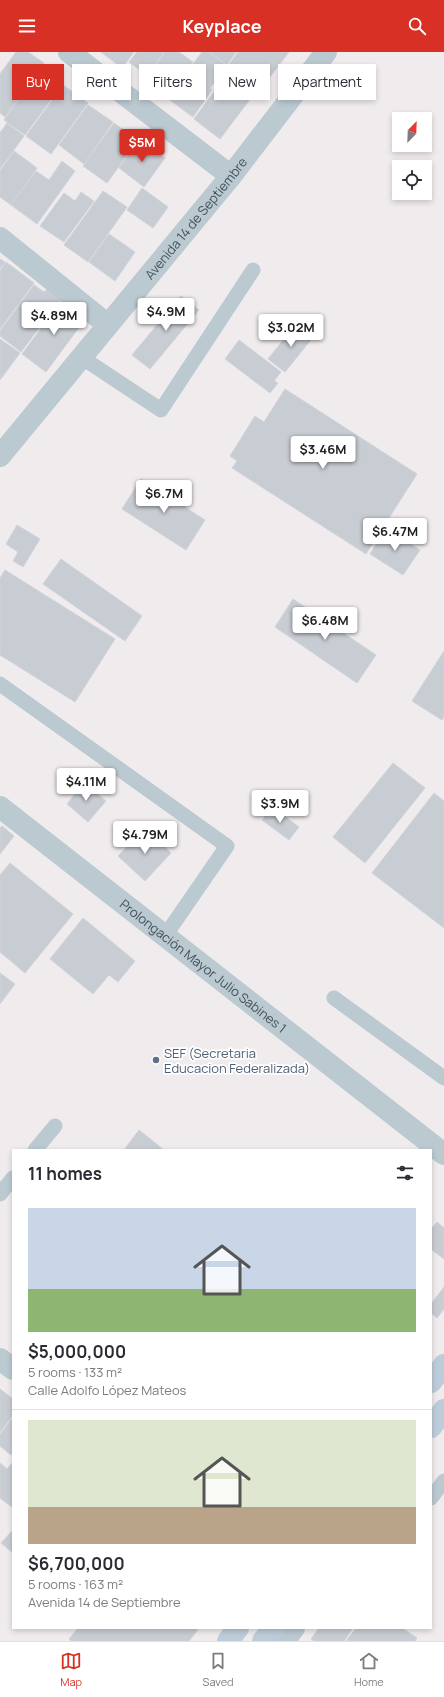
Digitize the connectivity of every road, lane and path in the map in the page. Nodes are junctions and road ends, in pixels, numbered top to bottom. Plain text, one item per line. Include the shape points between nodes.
1 (69, 52) edge
2 (326, 52) edge
3 (231, 176) junction
4 (0, 238) edge
5 (253, 270) dead end
6 (108, 325) junction
7 (81, 357) junction
8 (0, 456) edge
9 (0, 684) edge
10 (0, 807) edge
11 (165, 936) junction
12 (334, 998) dead end
13 (444, 1078) edge
14 (55, 1126) dead end
15 (36, 1149) edge
16 (444, 1154) edge
17 (12, 1179) edge
18 (0, 1194) edge
19 (0, 1359) edge
20 (444, 1365) edge
21 (12, 1368) edge
22 (432, 1381) edge
23 (444, 1410) edge
24 (432, 1426) edge
25 (444, 1481) edge
26 (432, 1497) edge
27 (237, 1629) edge
28 (272, 1629) edge
29 (293, 1629) edge
30 (228, 1641) edge
31 (263, 1641) edge
32 (284, 1641) edge

1 - 3 street
2 - 3 street, Avenida 14 de Septiembre
3 - 6 street, Avenida 14 de Septiembre
4 - 6 street
5 - 7 lane via 161,410
6 - 7 street, Avenida 14 de Septiembre
7 - 8 street, Avenida 14 de Septiembre
9 - 11 lane via 227,846
10 - 11 street, Prolongación Mayor Julio Sabines 1
11 - 16 street, Prolongación Mayor Julio Sabines 1
12 - 13 lane
14 - 15 lane
17 - 18 lane
19 - 21 street
20 - 22 main road
23 - 24 main road
25 - 26 lane
27 - 30 main road
28 - 31 main road
29 - 32 street

